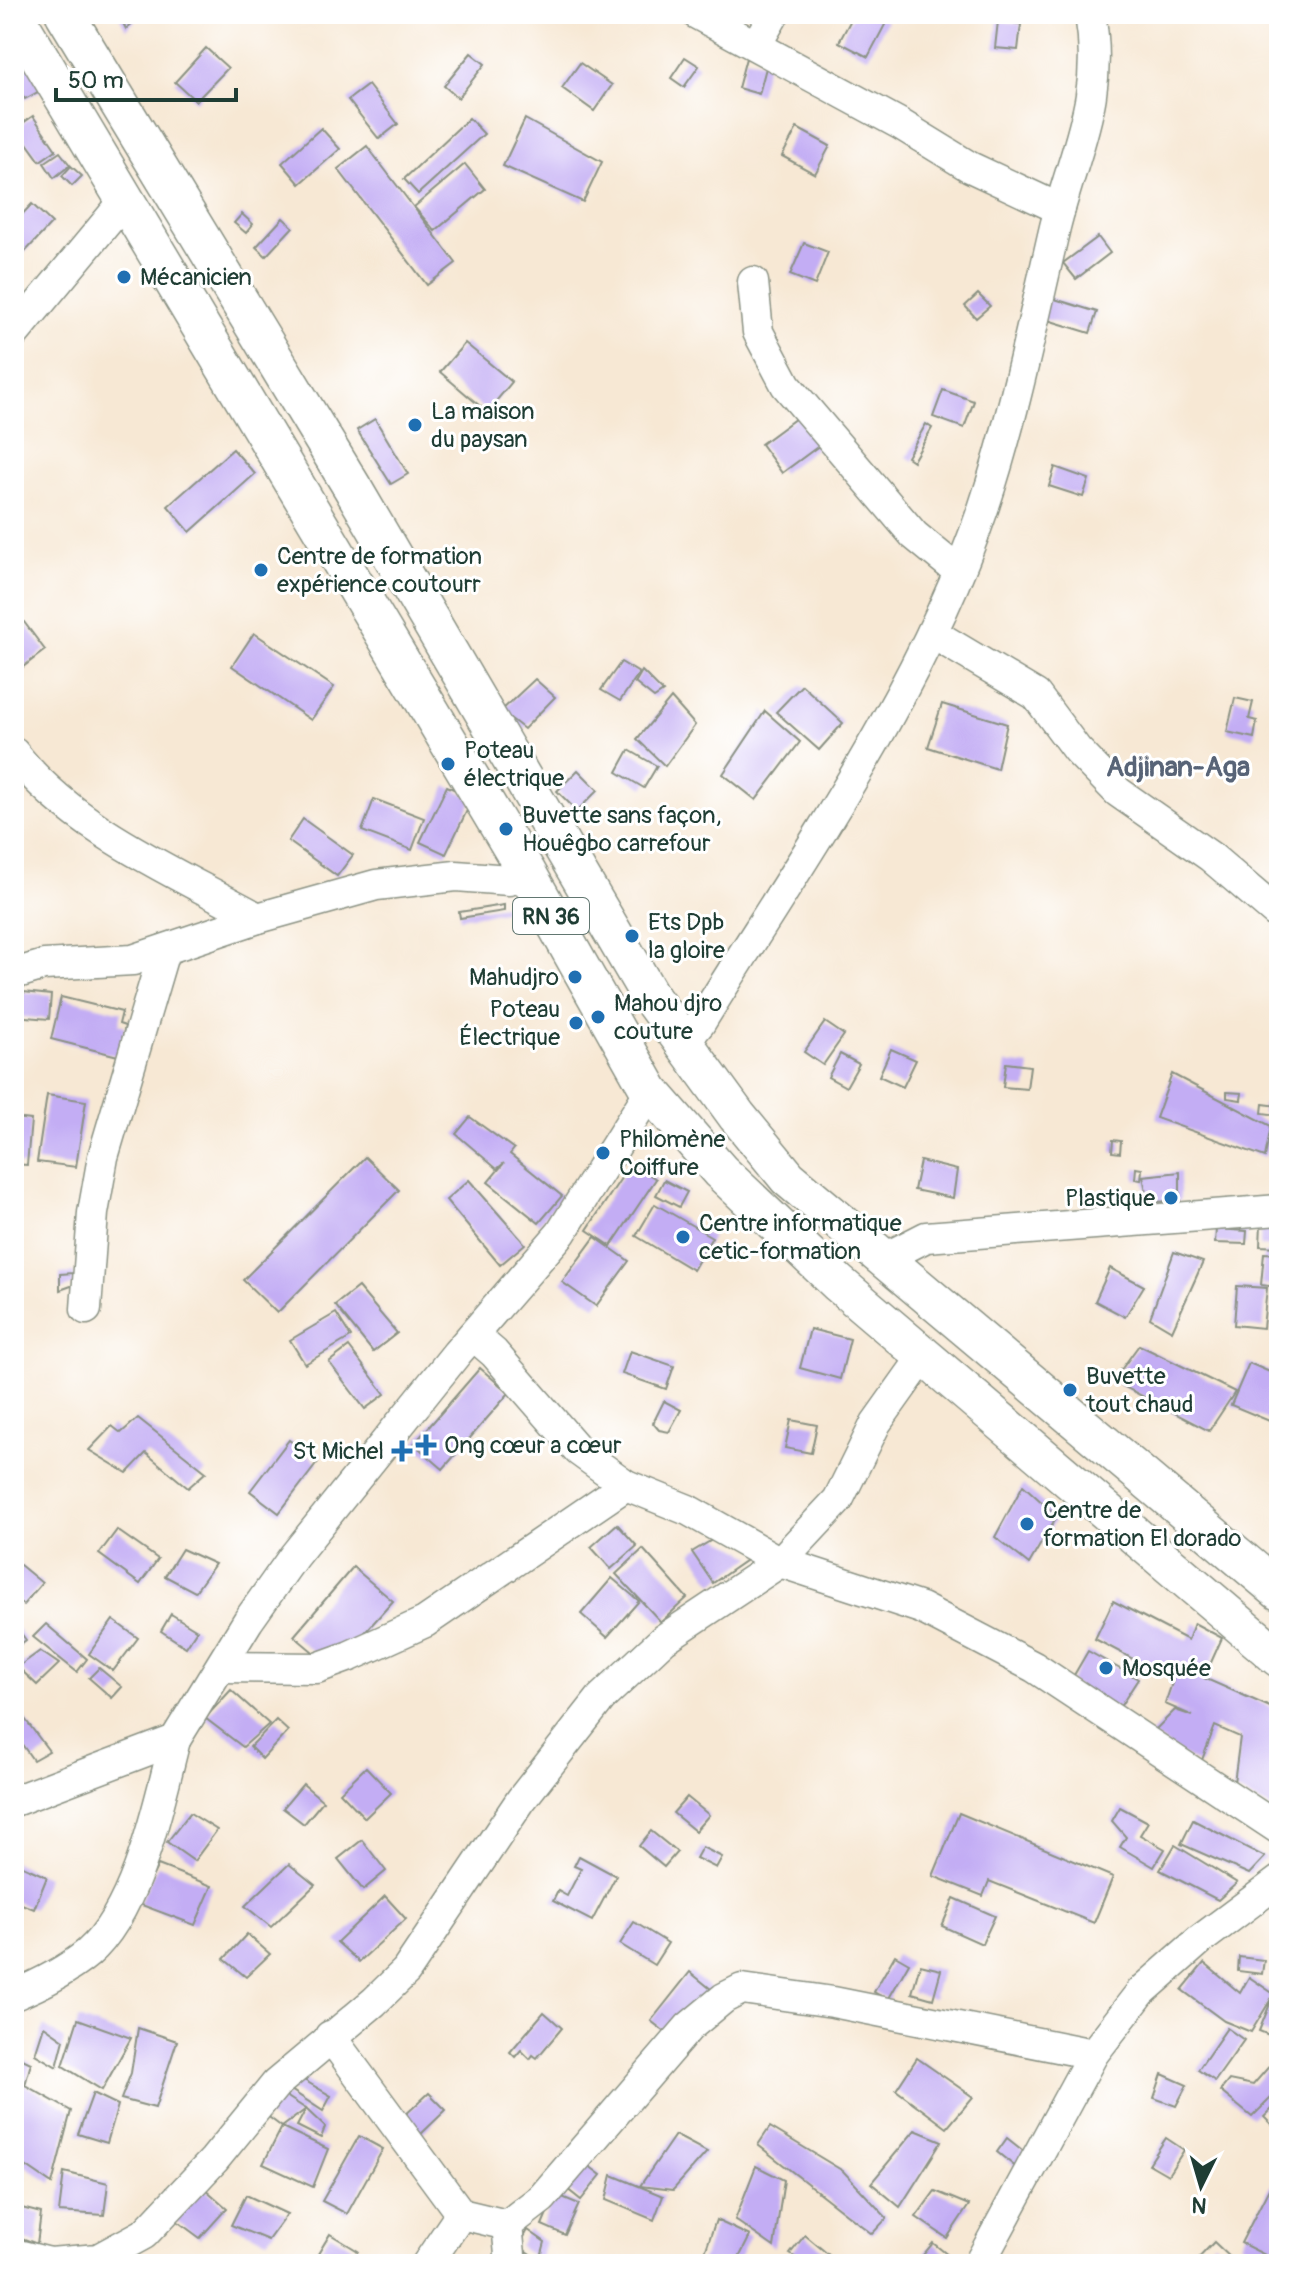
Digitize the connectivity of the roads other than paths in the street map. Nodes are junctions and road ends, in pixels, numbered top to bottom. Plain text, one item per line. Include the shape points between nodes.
1 (14, 14) edge
2 (65, 14) edge
3 (697, 14) edge
4 (774, 14) edge
5 (1090, 14) edge
6 (756, 45) junction
7 (126, 199) junction
8 (1060, 209) junction
9 (753, 282) dead end
10 (14, 334) edge
11 (958, 571) junction
12 (932, 633) junction
13 (14, 753) edge
14 (527, 873) junction
15 (1279, 915) edge
16 (258, 918) junction
17 (164, 951) junction
18 (14, 974) edge
19 (684, 1042) junction
20 (650, 1091) junction
21 (1279, 1210) edge
22 (887, 1257) junction
23 (86, 1309) dead end
24 (473, 1335) junction
25 (926, 1359) junction
26 (626, 1485) junction
27 (780, 1562) junction
28 (1279, 1591) edge
29 (1279, 1658) edge
30 (221, 1667) junction
31 (175, 1740) junction
32 (14, 1801) edge
33 (1279, 1829) edge
34 (1279, 1881) edge
35 (14, 1995) edge
36 (330, 2036) junction
37 (1093, 2054) junction
38 (461, 2214) junction
39 (507, 2225) junction
40 (16, 2256) edge
41 (427, 2264) edge
42 (511, 2264) edge
43 (979, 2264) edge

1 - 7 main road, RN 36
2 - 19 main road, RN 36 via 352,487 651,998
3 - 6 street
4 - 6 street
5 - 8 street via 1090,108
6 - 8 street via 970,167
7 - 10 street
7 - 14 main road, RN 36
8 - 11 street via 1008,426
9 - 11 street via 758,332 786,385 914,535
11 - 12 street
12 - 15 street via 1036,695 1077,750 1118,792 1211,857
12 - 19 street via 840,796
13 - 16 street via 57,796 118,840
14 - 16 street via 509,880 456,876 376,885
14 - 20 main road, RN 36
16 - 17 street
17 - 18 street via 133,960 44,965
17 - 23 street via 103,1157
19 - 22 main road, RN 36 via 788,1178
20 - 24 street via 561,1233
20 - 25 main road, RN 36 via 720,1171
21 - 22 street via 926,1237
22 - 28 main road, RN 36
24 - 26 street via 579,1451
24 - 30 street via 294,1556
25 - 27 street via 876,1423 838,1500
25 - 29 main road, RN 36
26 - 27 street via 688,1510
26 - 30 street via 425,1622 350,1656 317,1668
27 - 33 street via 921,1608 1034,1667
27 - 36 street via 664,1639 601,1698 521,1800 406,1971
30 - 31 street
31 - 32 street
31 - 35 street via 137,1869 116,1917 90,1951 51,1980
34 - 37 street via 1141,1992
36 - 38 street
36 - 40 street via 276,2084 144,2234 98,2259 50,2263
37 - 39 street via 742,1989 689,2027 542,2198
37 - 43 street
38 - 39 street
38 - 41 street
39 - 42 street

